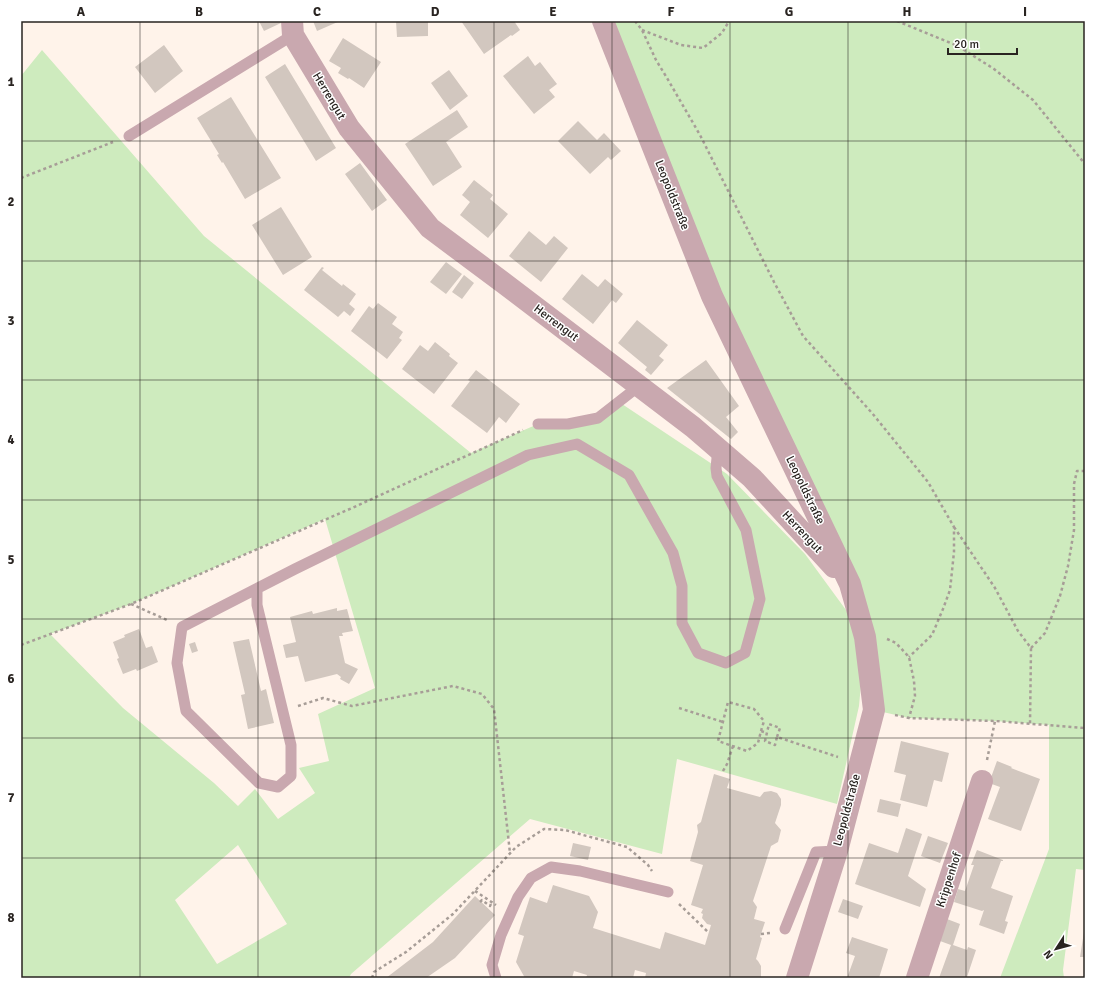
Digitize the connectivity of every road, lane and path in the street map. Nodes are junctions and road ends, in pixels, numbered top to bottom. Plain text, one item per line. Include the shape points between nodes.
1 (603, 21) edge
2 (635, 21) edge
3 (729, 21) edge
4 (897, 21) edge
5 (292, 28) edge
6 (642, 30) junction
7 (129, 136) joint
8 (1085, 164) edge
9 (21, 178) edge
10 (639, 386) junction
11 (538, 424) joint
12 (718, 448) junction
13 (1085, 471) edge
14 (954, 527) junction
15 (850, 584) junction
16 (257, 589) junction
17 (131, 604) junction
18 (182, 627) junction
19 (884, 638) dead end
20 (21, 644) edge
21 (1031, 648) junction
22 (909, 657) junction
23 (679, 708) dead end
24 (283, 711) junction
25 (892, 714) dead end
26 (909, 718) junction
27 (995, 721) junction
28 (723, 722) junction
29 (1030, 724) junction
30 (1085, 728) edge
31 (761, 731) junction
32 (767, 733) junction
33 (777, 737) junction
34 (992, 740) dead end
35 (733, 746) junction
36 (826, 753) dead end
37 (723, 770) dead end
38 (982, 781) dead end
39 (837, 851) junction
40 (510, 854) dead end
41 (475, 891) dead end
42 (668, 892) joint
43 (480, 902) dead end
44 (492, 902) junction
45 (511, 915) junction
46 (785, 929) dead end
47 (709, 933) dead end
48 (771, 933) dead end
49 (761, 934) dead end
50 (496, 978) edge
51 (797, 978) edge
52 (917, 978) edge

1 - 15 street, Leopoldstraße via 712,296
2 - 6 path
3 - 6 path via 722,33 703,48 681,45
4 - 8 path via 958,46 994,69 1033,100
5 - 7 lane, Herrengut
5 - 10 street, Herrengut via 349,128 430,228
6 - 14 path via 656,60 700,135 803,336 872,413 928,482
7 - 9 path
10 - 11 lane via 598,418 568,424
10 - 12 street, Herrengut
11 - 17 path
12 - 15 street, Herrengut via 752,478
12 - 16 lane via 717,476 746,530 760,599 745,653 726,663 698,653 682,623 682,586 673,552 629,475 576,444 528,455
13 - 21 path via 1077,471 1074,484 1074,530 1060,596 1045,633
14 - 21 path
14 - 22 path via 950,590 932,635
15 - 39 street, Leopoldstraße via 865,637 874,710
16 - 18 lane
16 - 24 lane via 257,605
17 - 18 path
17 - 20 path
18 - 24 lane via 177,663 186,711 259,783 278,787 291,776 291,745
19 - 22 path via 896,643
21 - 29 path
22 - 26 path via 915,696
23 - 28 path
24 - 40 path via 323,698 352,706 453,686 482,694 494,709
25 - 26 path
26 - 27 path
27 - 29 path
27 - 34 path
28 - 31 path via 728,702 754,708 764,721
28 - 35 path via 718,741
29 - 30 path
31 - 32 path
31 - 35 path via 758,743 747,751
32 - 33 path via 765,742 775,745
32 - 33 path via 769,724 780,728
33 - 36 path
35 - 37 path
38 - 52 street, Krippenhof
39 - 46 lane via 816,852
39 - 51 street, Leopoldstraße
41 - 44 path
42 - 45 lane via 580,871 551,867 531,878 518,897
42 - 47 path
43 - 44 path via 482,900 490,906
44 - 45 path
45 - 50 lane via 501,935 492,965
48 - 49 path

